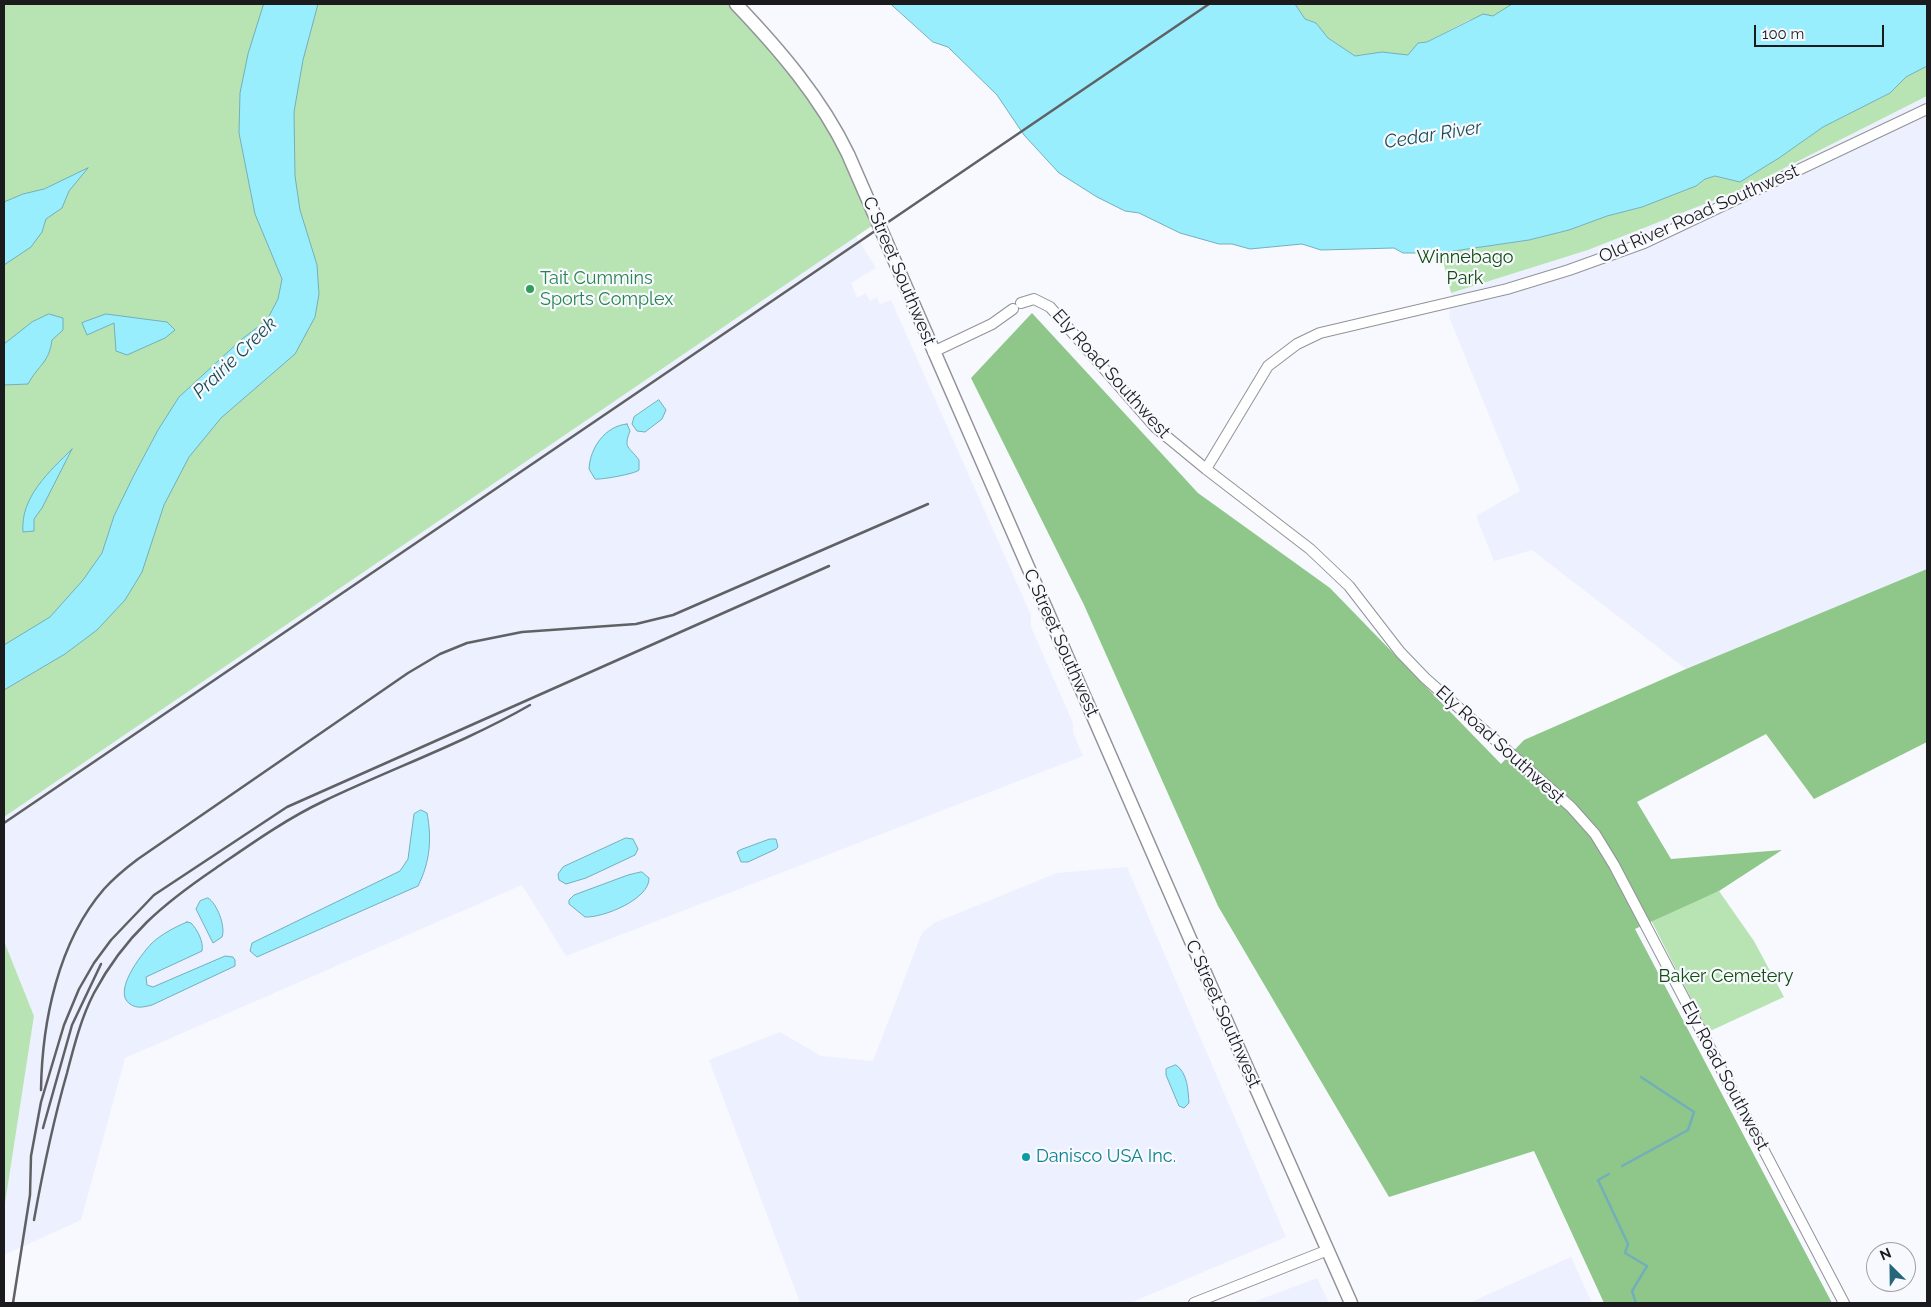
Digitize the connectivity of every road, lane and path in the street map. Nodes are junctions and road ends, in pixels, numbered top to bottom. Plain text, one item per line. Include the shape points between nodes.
1 (736, 4) edge
2 (1927, 109) edge
3 (933, 352) junction
4 (1206, 469) junction
5 (1328, 1250) junction
6 (1194, 1303) edge
7 (1351, 1303) edge
8 (1844, 1303) edge

1 - 3 main road, C Street Southwest via 801,80 840,137 882,227
2 - 4 street, Old River Road Southwest via 1644,243 1507,289 1320,333 1297,344 1268,366
3 - 4 street, Ely Road Southwest via 992,324 1017,306 1034,299 1050,307 1155,427
3 - 5 main road, C Street Southwest
4 - 8 street, Ely Road Southwest via 1310,549 1349,586 1400,652 1425,678 1571,807 1595,834
5 - 6 street
5 - 7 main road, C Street Southwest

